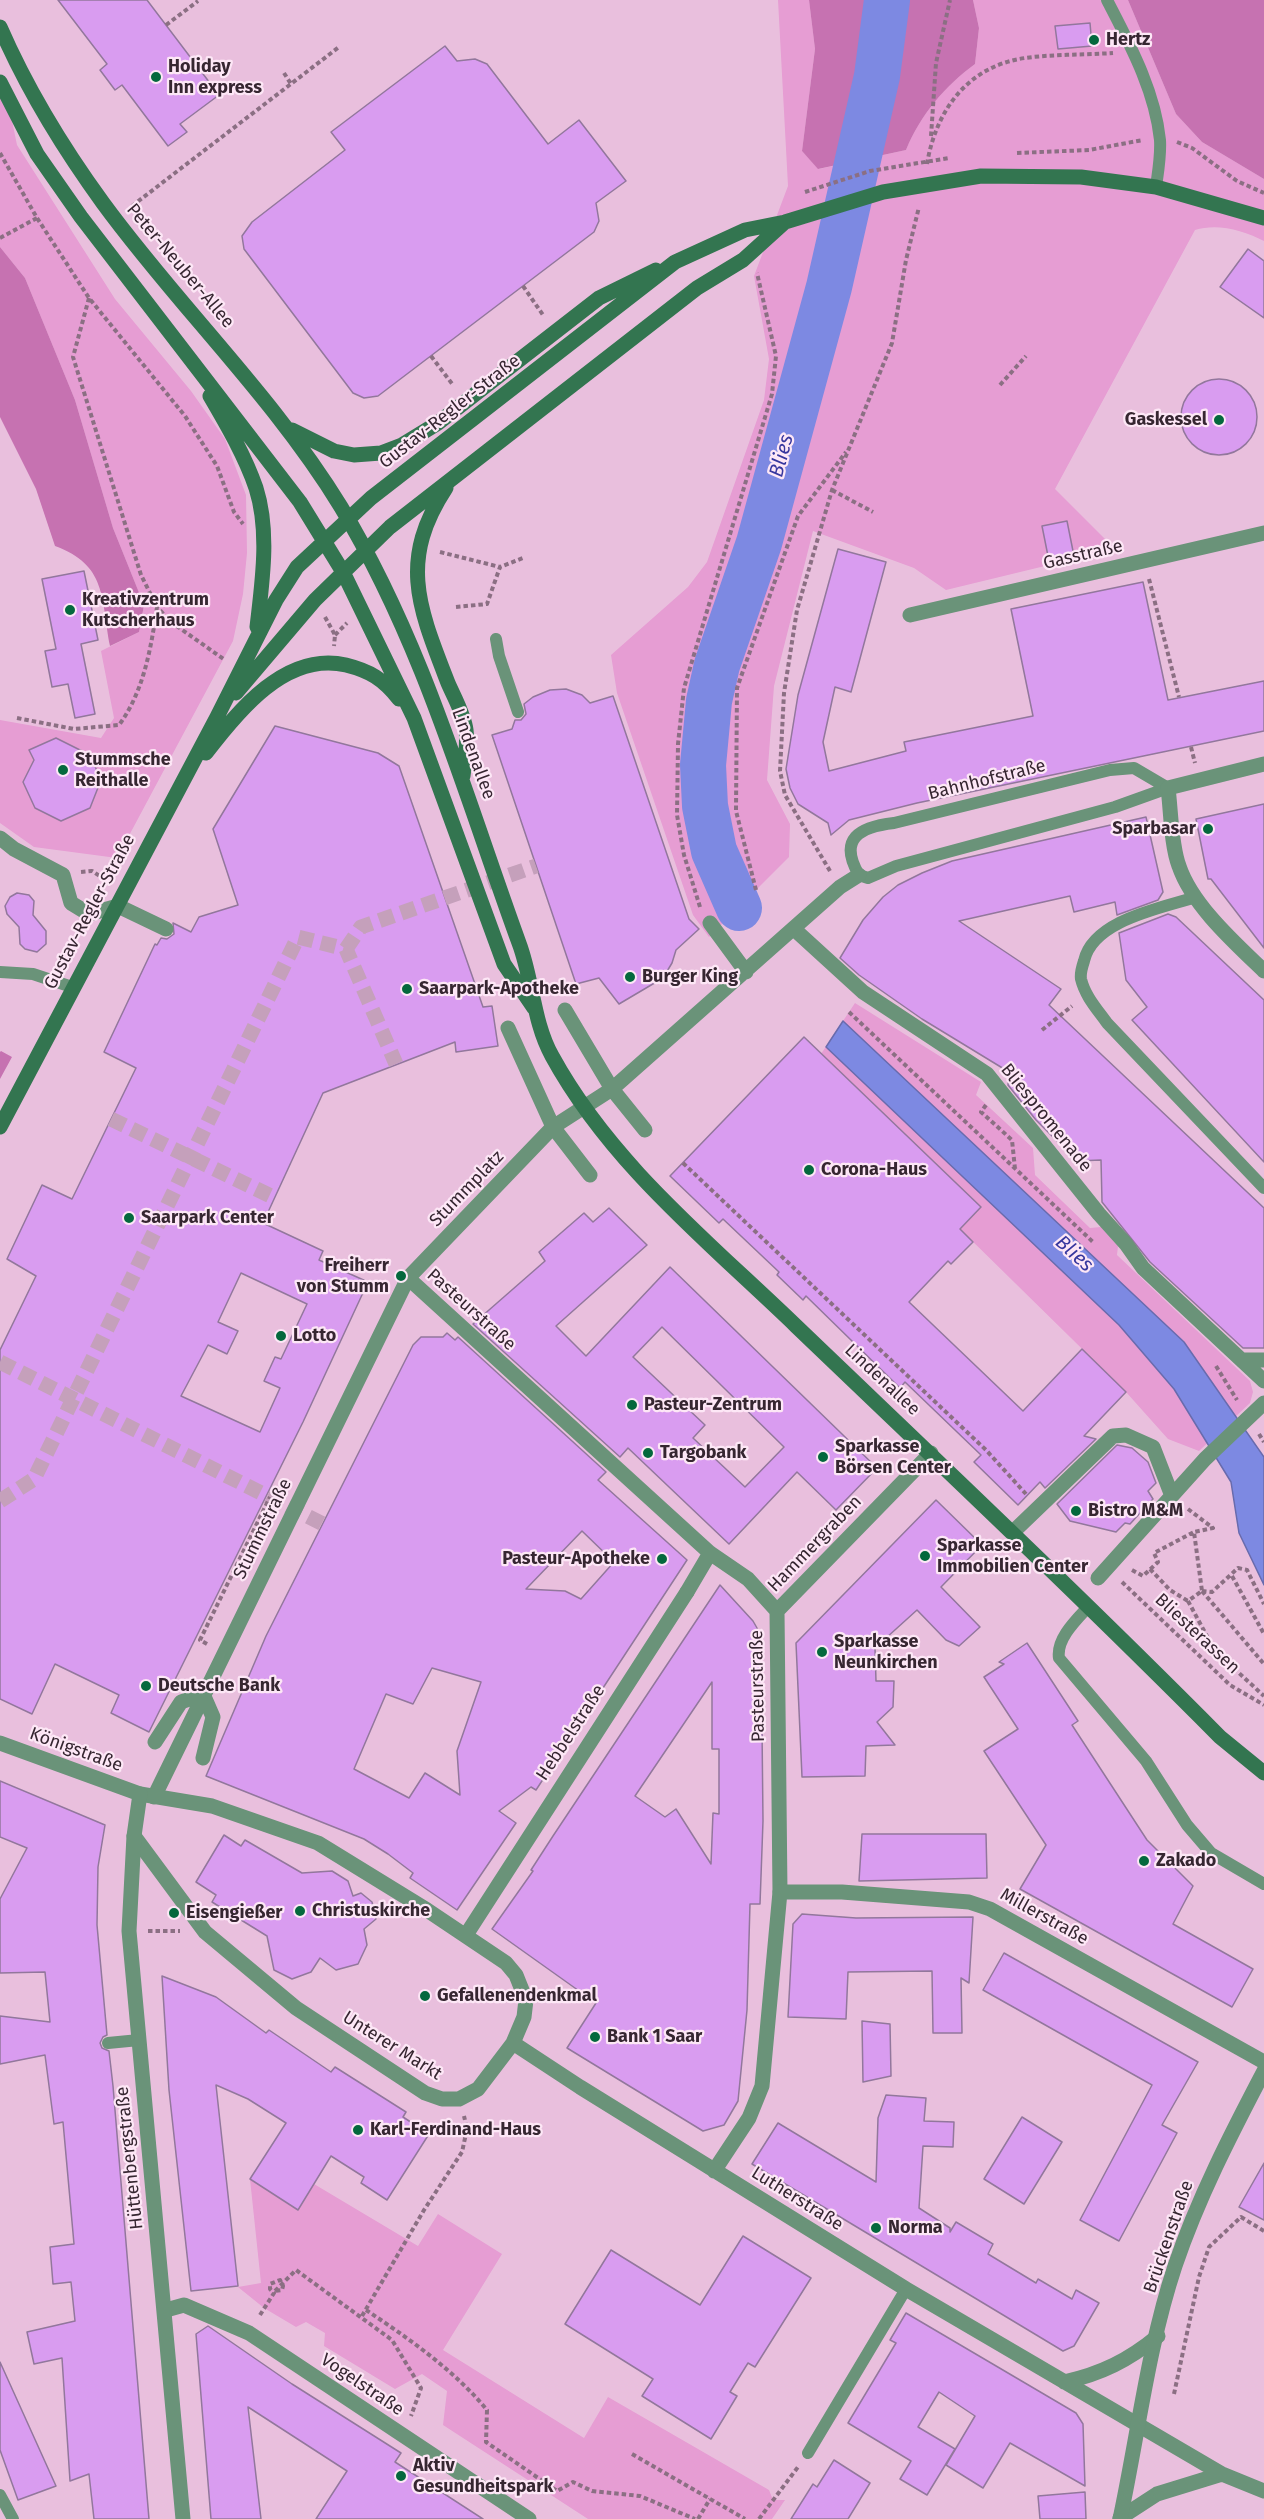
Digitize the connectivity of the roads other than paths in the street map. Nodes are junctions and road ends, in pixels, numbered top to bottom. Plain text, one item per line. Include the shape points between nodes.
1 (1107, 0) edge
2 (0, 27) edge
3 (0, 82) edge
4 (1156, 187) junction
5 (1264, 218) edge
6 (784, 222) junction
7 (675, 262) junction
8 (175, 336) junction
9 (287, 428) junction
10 (454, 475) junction
11 (348, 519) junction
12 (1264, 533) edge
13 (325, 540) junction
14 (365, 550) junction
15 (344, 572) junction
16 (910, 615) dead end
17 (256, 639) junction
18 (496, 639) dead end
19 (518, 712) dead end
20 (217, 717) junction
21 (414, 718) junction
22 (1264, 764) edge
23 (462, 780) junction
24 (178, 788) junction
25 (1168, 788) junction
26 (0, 838) edge
27 (859, 875) junction
28 (1196, 897) junction
29 (118, 906) junction
30 (710, 923) dead end
31 (166, 928) dead end
32 (794, 929) junction
33 (1264, 971) edge
34 (0, 972) edge
35 (746, 972) junction
36 (72, 987) junction
37 (565, 1010) dead end
38 (536, 1012) junction
39 (508, 1028) dead end
40 (612, 1089) junction
41 (584, 1108) junction
42 (0, 1127) edge
43 (553, 1127) junction
44 (645, 1130) dead end
45 (590, 1175) dead end
46 (1264, 1188) edge
47 (408, 1278) junction
48 (1242, 1360) junction
49 (1264, 1360) edge
50 (1264, 1381) edge
51 (1260, 1407) edge
52 (931, 1453) junction
53 (1172, 1496) junction
54 (1013, 1532) junction
55 (710, 1553) junction
56 (1098, 1578) dead end
57 (1088, 1606) junction
58 (777, 1611) junction
59 (203, 1694) junction
60 (155, 1742) dead end
61 (0, 1743) edge
62 (203, 1758) dead end
63 (1264, 1773) edge
64 (147, 1796) junction
65 (134, 1836) junction
66 (1264, 1884) edge
67 (780, 1892) junction
68 (466, 1935) junction
69 (139, 2040) junction
70 (108, 2043) dead end
71 (513, 2043) junction
72 (1264, 2062) edge
73 (1264, 2071) edge
74 (714, 2171) junction
75 (906, 2289) junction
76 (166, 2310) junction
77 (1158, 2336) junction
78 (1064, 2382) junction
79 (1139, 2426) junction
80 (808, 2453) road end
81 (1222, 2474) junction
82 (1264, 2491) edge
83 (0, 2495) edge
84 (1120, 2518) edge
85 (13, 2519) edge
86 (183, 2519) edge
87 (529, 2519) edge

1 - 4 lane via 1146,83 1160,140
2 - 9 main road, Peter-Neuber-Allee via 59,139 104,205
3 - 8 main road via 37,154 81,217
4 - 5 main road, Gustav-Regler-Straße
4 - 6 main road, Gustav-Regler-Straße via 1081,177 981,176 883,192
6 - 7 main road, Gustav-Regler-Straße via 745,230
6 - 10 main road, Gustav-Regler-Straße via 752,253 697,288
7 - 9 main road via 599,298 438,423 402,445 381,453 354,455 334,451
7 - 11 main road, Gustav-Regler-Straße
8 - 13 main road
8 - 17 main road via 229,429 256,489 263,526
9 - 11 main road, Peter-Neuber-Allee
10 - 14 main road, Gustav-Regler-Straße
10 - 23 main road via 431,510 419,549 417,595 466,729
11 - 13 main road, Gustav-Regler-Straße
11 - 14 main road, Lindenallee
12 - 16 street, Gasstraße
13 - 15 main road, Lindenallee
13 - 17 main road, Gustav-Regler-Straße via 297,567
14 - 15 main road, Gustav-Regler-Straße
14 - 23 main road, Lindenallee via 412,642
15 - 20 main road, Gustav-Regler-Straße via 279,641
15 - 21 main road, Lindenallee
17 - 20 main road, Gustav-Regler-Straße
18 - 19 lane
20 - 24 main road, Gustav-Regler-Straße
21 - 24 main road via 385,682 367,670 333,663 307,665 273,682 231,721
21 - 38 main road, Lindenallee via 504,964
22 - 25 street
23 - 38 main road, Lindenallee via 530,972
24 - 29 main road, Gustav-Regler-Straße
25 - 27 lane via 1115,807 896,866 868,878
25 - 27 lane, Bahnhofstraße via 1134,768 1110,770 894,823 872,825 856,837 849,849
25 - 28 street via 1178,866
26 - 29 street via 63,875 71,903 89,914
27 - 32 street
28 - 33 street via 1221,929
28 - 46 lane via 1120,922 1098,937 1085,955 1080,976 1086,995 1107,1023
29 - 31 street
29 - 36 main road, Gustav-Regler-Straße
30 - 35 street
32 - 35 street
32 - 48 street, Bliespromenade via 863,992 987,1074 1143,1268
34 - 36 lane via 33,974
35 - 40 street
36 - 42 main road, Gustav-Regler-Straße
37 - 40 street
38 - 41 main road, Lindenallee via 549,1051
39 - 43 street
40 - 41 street
40 - 44 street
41 - 43 street, Stummplatz
41 - 52 main road, Lindenallee via 700,1237
43 - 45 street
43 - 47 street, Stummplatz
47 - 55 street, Pasteurstraße
47 - 59 street, Stummstraße
48 - 49 street
48 - 50 street, Bliespromenade
51 - 53 street
52 - 54 main road, Lindenallee
52 - 58 street, Hammergraben
53 - 54 street via 1153,1447 1126,1435 1113,1437
53 - 56 street via 1123,1568
54 - 57 main road, Lindenallee
55 - 58 street, Pasteurstraße via 748,1579
55 - 68 street, Hebbelstraße
57 - 63 main road, Lindenallee via 1220,1737
57 - 66 lane via 1070,1627 1058,1650 1059,1658 1146,1761 1187,1825 1211,1853
58 - 67 street, Pasteurstraße
59 - 60 street via 181,1702
59 - 62 street via 213,1717
59 - 64 street, Stummstraße
61 - 64 street, Königstraße
64 - 65 street, Hüttenbergstraße
64 - 68 street, Unterer Markt via 212,1806 318,1843
65 - 69 street, Hüttenbergstraße via 129,1931
65 - 71 street, Unterer Markt via 205,1932 296,2008 425,2093 459,2099 478,2089
67 - 72 street, Millerstraße via 842,1892 969,1902 990,1909
67 - 74 street, Pasteurstraße via 762,2086 749,2118
68 - 71 street, Unterer Markt via 506,1963 522,1987 526,2000 524,2018
69 - 70 lane
69 - 76 street, Hüttenbergstraße
71 - 74 street, Lutherstraße
73 - 77 street, Brückenstraße via 1208,2182 1175,2266
74 - 75 street, Lutherstraße
75 - 78 street, Lutherstraße
75 - 80 lane
76 - 86 street, Hüttenbergstraße
76 - 87 street, Vogelstraße via 184,2305 249,2333
77 - 78 street via 1113,2367
77 - 79 street, Brückenstraße
78 - 79 street, Lutherstraße
79 - 81 street, Lutherstraße
79 - 84 street, Brückenstraße
81 - 82 street, Lutherstraße
81 - 84 street via 1157,2494
83 - 85 lane

